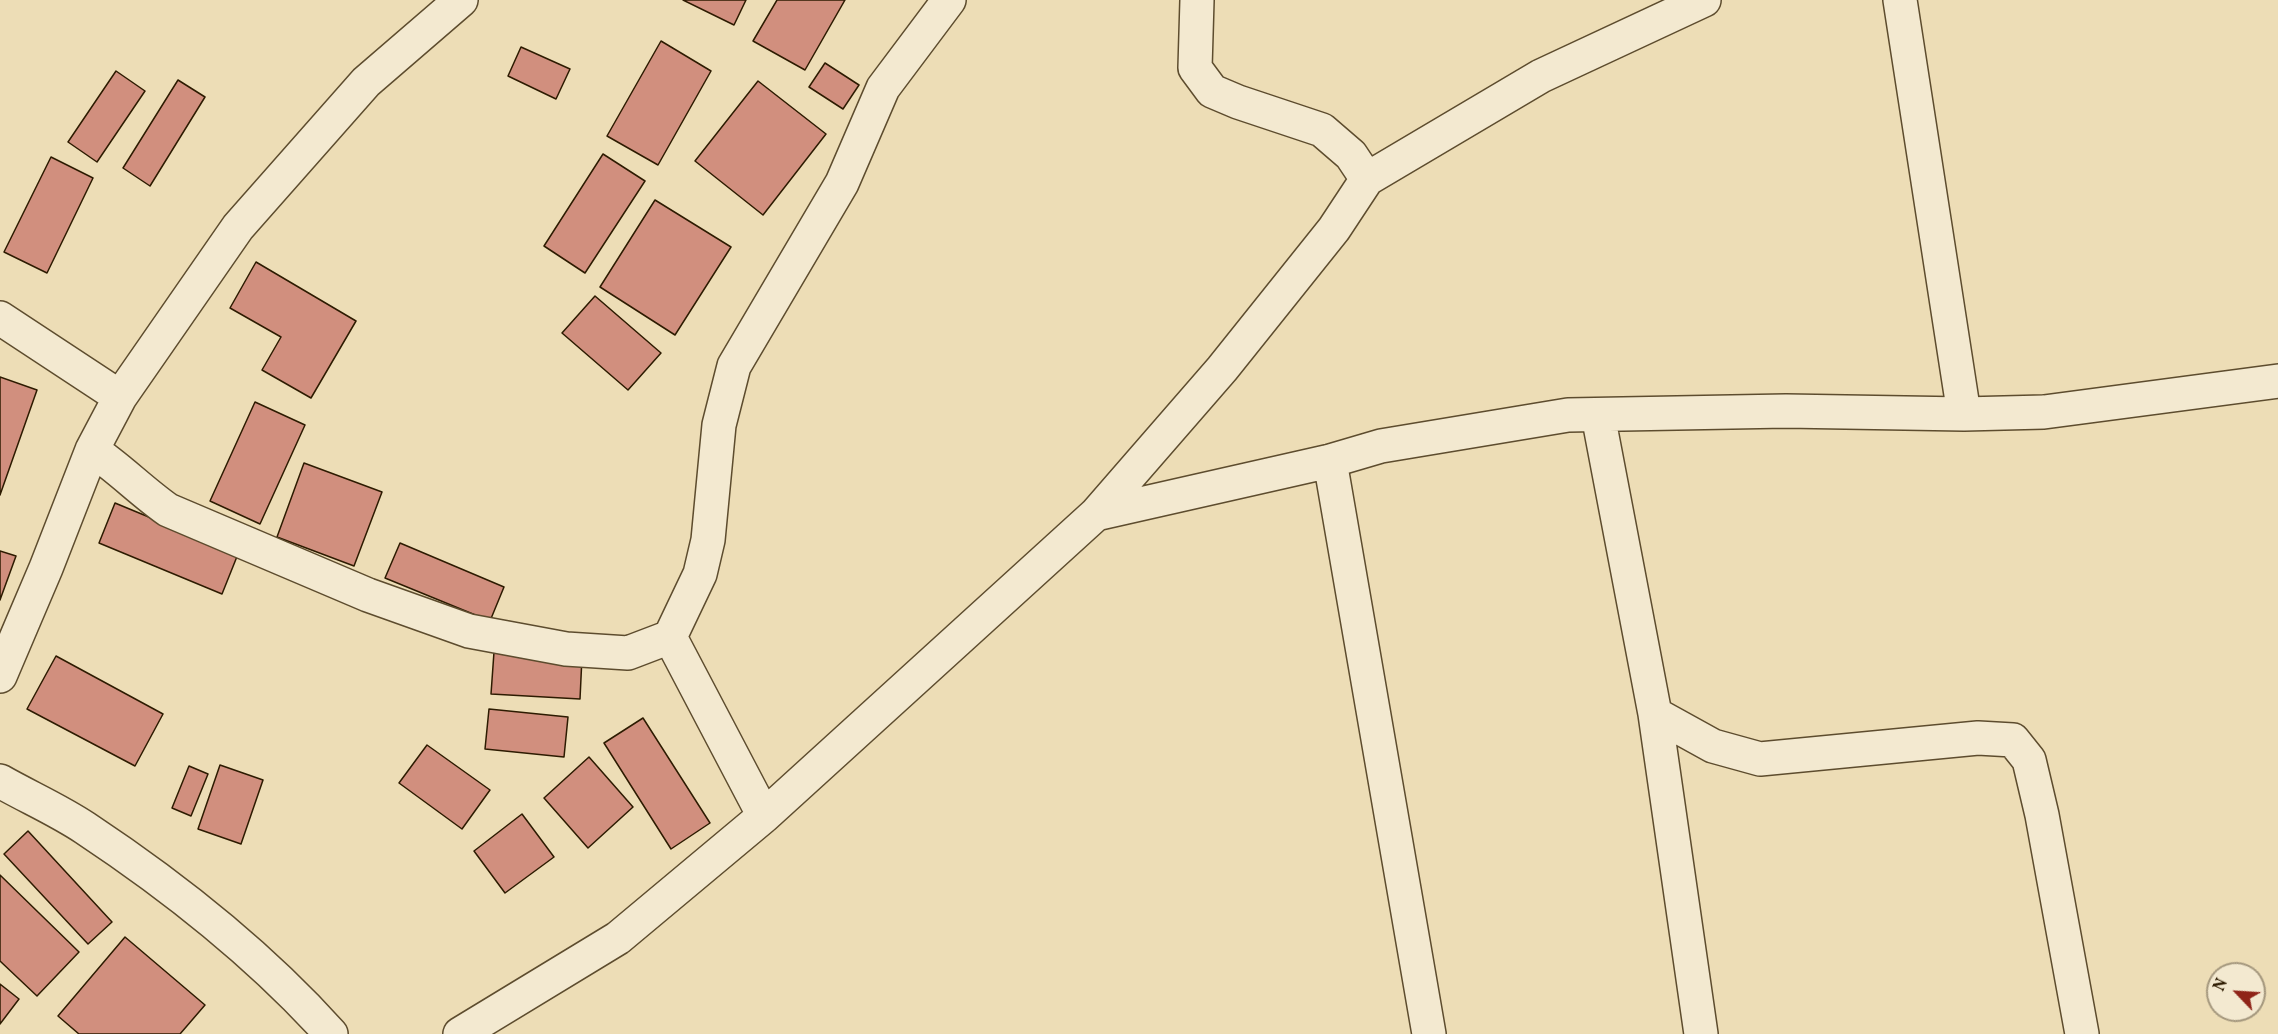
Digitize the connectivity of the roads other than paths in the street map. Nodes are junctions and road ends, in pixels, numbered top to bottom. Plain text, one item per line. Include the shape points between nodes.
1 (461, 0) edge
2 (949, 0) edge
3 (1197, 0) edge
4 (1704, 0) edge
5 (1900, 0) edge
6 (1367, 179) junction
7 (0, 318) edge
8 (2278, 381) edge
9 (120, 397) junction
10 (1964, 414) junction
11 (1598, 415) junction
12 (92, 450) junction
13 (1330, 461) junction
14 (1096, 514) junction
15 (670, 637) junction
16 (0, 676) edge
17 (1655, 714) junction
18 (0, 781) edge
19 (764, 816) junction
20 (331, 1034) edge
21 (460, 1034) edge
22 (1429, 1034) edge
23 (1701, 1034) edge
24 (2082, 1034) edge

1 - 9 street via 366,82 238,227
2 - 15 street via 883,88 842,183 734,366 719,425 708,540 700,574
3 - 6 street via 1195,68 1212,91 1322,130 1351,155
4 - 6 street via 1541,76
5 - 10 street
6 - 14 street via 1334,229 1249,335
7 - 9 street
8 - 10 street via 2044,412
9 - 12 street
10 - 11 street via 1786,411
11 - 13 street via 1568,415 1381,446
11 - 17 street
12 - 15 street via 168,510 368,595 469,631 566,649 628,653
12 - 16 street
13 - 14 street
13 - 22 street
14 - 19 street
15 - 19 street
17 - 23 street
17 - 24 street via 1713,746 1760,759 1978,738 2013,740 2030,760
18 - 20 street via 83,827 183,898 258,959
19 - 21 street via 618,938

